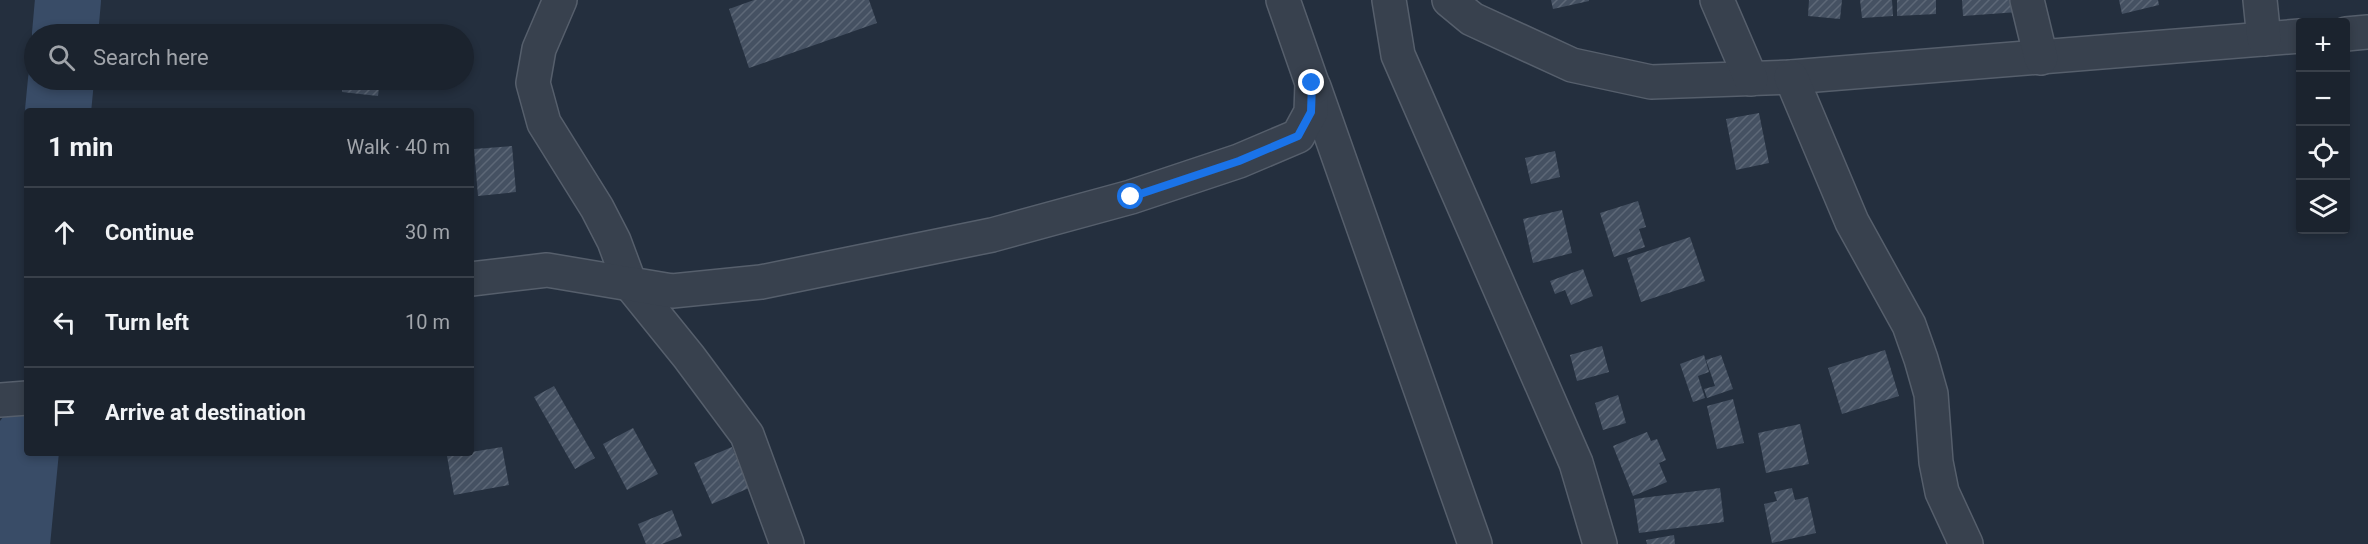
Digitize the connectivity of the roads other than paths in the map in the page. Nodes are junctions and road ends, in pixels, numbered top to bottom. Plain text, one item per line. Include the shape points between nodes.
1 (560, 0) edge
2 (1282, 0) edge
3 (1389, 0) edge
4 (1449, 0) edge
5 (1718, 0) edge
6 (2027, 0) edge
7 (2260, 0) edge
8 (2368, 32) edge
9 (2350, 34) edge
10 (2296, 36) edge
11 (2264, 39) junction
12 (2041, 57) junction
13 (1791, 77) junction
14 (1750, 80) junction
15 (1312, 83) junction
16 (474, 279) edge
17 (630, 284) junction
18 (24, 398) edge
19 (0, 400) edge
20 (787, 544) edge
21 (1475, 544) edge
22 (1600, 544) edge
23 (1966, 544) edge

1 - 17 street via 539,49 534,83 544,123 597,208
2 - 15 street
3 - 22 street via 1398,55 1576,463
4 - 14 street via 1472,19 1572,65 1651,82
5 - 14 street
6 - 12 street
7 - 11 street
8 - 9 street
10 - 11 street
11 - 12 street
12 - 13 street
13 - 14 street
13 - 23 street via 1852,222 1909,325 1931,394 1942,492
15 - 17 street via 1311,112 1298,136 1239,161 1131,197 992,235 761,282 672,291
15 - 21 street
16 - 17 street via 547,270
17 - 20 street via 747,435
18 - 19 street

